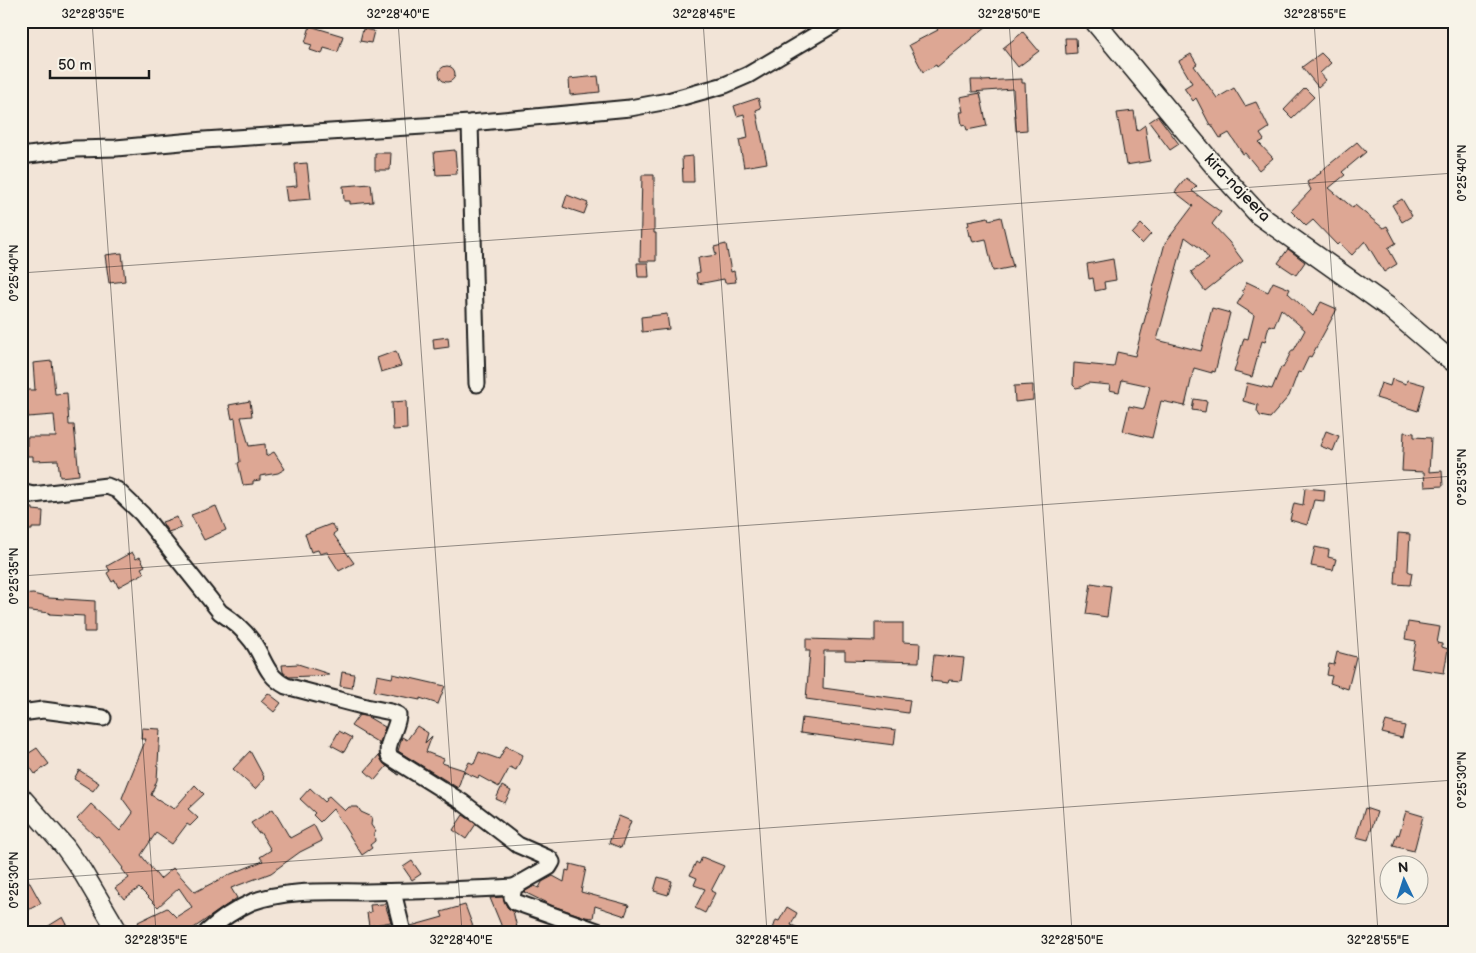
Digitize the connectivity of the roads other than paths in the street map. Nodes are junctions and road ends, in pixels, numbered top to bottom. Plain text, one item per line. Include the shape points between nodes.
1 (839, 21) edge
2 (1094, 21) edge
3 (470, 122) junction
4 (21, 156) edge
5 (1455, 362) edge
6 (477, 384) dead end
7 (21, 492) edge
8 (21, 713) edge
9 (103, 718) dead end
10 (21, 797) edge
11 (514, 887) junction
12 (393, 892) junction
13 (118, 932) edge
14 (207, 932) edge
15 (403, 932) edge
16 (600, 932) edge

1 - 3 street via 748,75 698,93 630,108
2 - 5 street, kira-najeera via 1259,215 1387,306
3 - 4 street via 76,149
3 - 6 street
7 - 11 street via 33,495 107,486 117,490 142,514 220,612 251,640 275,680 286,686 398,715 387,753 390,757 462,802 518,845 550,859 549,867
8 - 9 street via 43,710
10 - 13 street via 65,847
11 - 12 street
11 - 16 street via 512,897 515,902
12 - 14 street via 275,896 252,902
12 - 15 street

